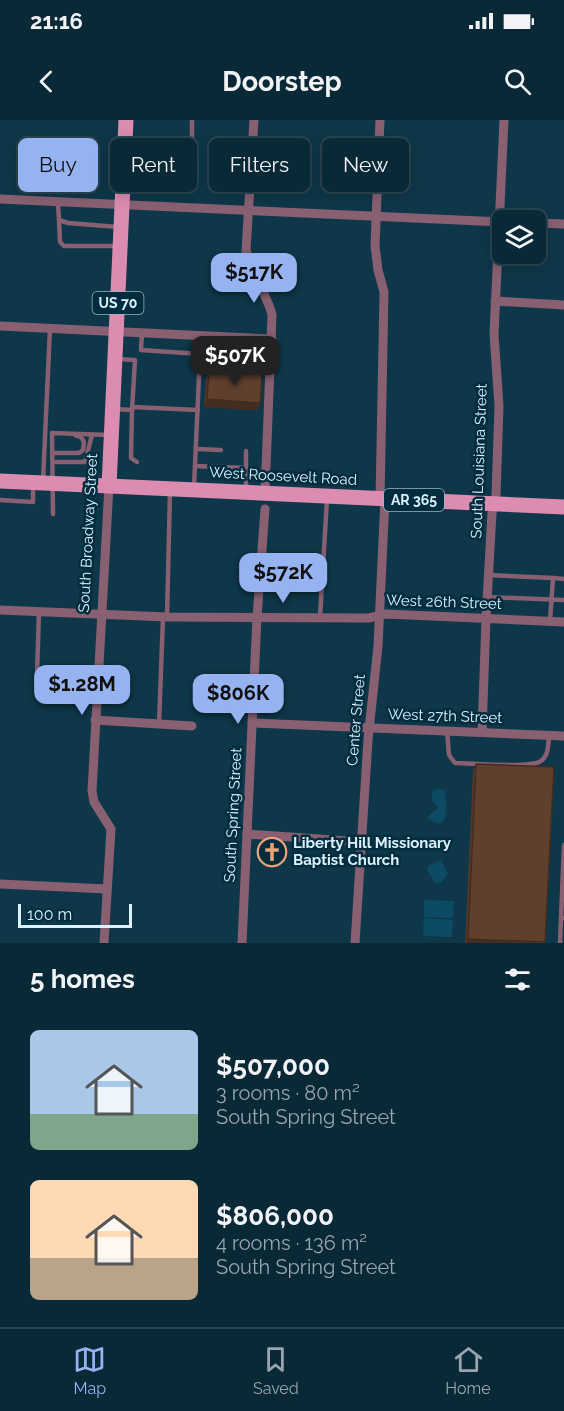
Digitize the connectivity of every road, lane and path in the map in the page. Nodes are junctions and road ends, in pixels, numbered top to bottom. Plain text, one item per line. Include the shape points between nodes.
1 (126, 120) edge
2 (192, 120) edge
3 (254, 120) edge
4 (380, 120) edge
5 (504, 120) edge
6 (192, 138) edge
7 (0, 200) edge
8 (58, 203) junction
9 (122, 205) junction
10 (501, 210) edge
11 (249, 211) junction
12 (375, 216) junction
13 (59, 220) junction
14 (492, 222) edge
15 (546, 223) edge
16 (564, 224) edge
17 (121, 227) junction
18 (120, 246) junction
19 (498, 264) edge
20 (495, 301) junction
21 (564, 305) edge
22 (0, 326) edge
23 (51, 328) junction
24 (117, 331) junction
25 (141, 332) junction
26 (272, 339) junction
27 (141, 350) junction
28 (116, 360) junction
29 (135, 360) junction
30 (132, 408) junction
31 (113, 409) junction
32 (198, 410) junction
33 (46, 433) junction
34 (60, 433) junction
35 (52, 434) junction
36 (92, 435) junction
37 (111, 435) junction
38 (196, 448) junction
39 (221, 450) dead end
40 (246, 451) dead end
41 (52, 453) junction
42 (53, 462) junction
43 (137, 462) dead end
44 (195, 466) junction
45 (246, 468) junction
46 (0, 481) edge
47 (43, 483) junction
48 (109, 486) junction
49 (170, 489) junction
50 (194, 489) junction
51 (245, 492) junction
52 (265, 493) junction
53 (328, 497) junction
54 (382, 499) junction
55 (0, 500) edge
56 (493, 504) junction
57 (564, 507) edge
58 (265, 509) dead end
59 (53, 514) dead end
60 (489, 575) junction
61 (553, 579) junction
62 (564, 579) edge
63 (487, 597) junction
64 (551, 600) junction
65 (564, 600) edge
66 (0, 610) edge
67 (39, 612) junction
68 (101, 614) junction
69 (379, 614) junction
70 (165, 617) junction
71 (257, 617) junction
72 (320, 618) junction
73 (486, 619) junction
74 (550, 621) junction
75 (564, 622) edge
76 (43, 688) dead end
77 (95, 720) junction
78 (252, 723) junction
79 (159, 724) junction
80 (192, 726) dead end
81 (371, 728) junction
82 (447, 731) junction
83 (482, 732) junction
84 (549, 735) junction
85 (564, 736) edge
86 (247, 834) junction
87 (362, 842) junction
88 (564, 845) edge
89 (0, 885) edge
90 (107, 889) junction
91 (562, 918) edge
92 (104, 943) edge
93 (242, 943) edge
94 (355, 943) edge
95 (560, 943) edge

1 - 9 main road, South Broadway Street / US 70
2 - 6 lane
3 - 11 street
4 - 12 street, Center Street
5 - 10 street, South Louisiana Street
7 - 8 street
8 - 9 street
8 - 13 lane
9 - 11 street
9 - 17 main road, South Broadway Street / US 70
11 - 12 street
11 - 26 street via 246,252 270,308
12 - 14 street
12 - 54 street, Center Street via 375,258 384,291 385,329
13 - 17 lane
13 - 18 lane via 60,242 64,246
15 - 16 street
17 - 18 main road, South Broadway Street / US 70
18 - 24 main road, South Broadway Street / US 70
19 - 20 street, South Louisiana Street
20 - 21 street
20 - 56 street, South Louisiana Street via 499,406
22 - 23 street
23 - 24 street
23 - 33 lane
24 - 25 street
24 - 28 main road, South Broadway Street / US 70
25 - 26 street
25 - 27 lane
26 - 52 street
27 - 29 lane
27 - 32 lane via 200,354
28 - 29 lane
28 - 31 main road, South Broadway Street / US 70
29 - 30 lane
30 - 31 lane
30 - 32 lane
30 - 43 lane via 131,458
31 - 37 main road, South Broadway Street / US 70
32 - 38 lane
33 - 35 lane
33 - 47 lane
34 - 35 lane
34 - 36 lane
34 - 41 lane via 81,437 84,447 79,453
35 - 41 lane
36 - 37 lane
36 - 42 lane via 85,462
37 - 48 main road, South Broadway Street / US 70
38 - 39 lane
38 - 44 lane
40 - 45 lane
41 - 42 lane
42 - 47 lane
44 - 45 lane
44 - 50 lane
45 - 51 lane
46 - 47 main road, West Roosevelt Road
47 - 48 main road, West Roosevelt Road
47 - 55 lane via 33,502
47 - 59 lane
48 - 49 main road, West Roosevelt Road / AR 365
48 - 68 street, South Broadway Street
49 - 50 main road, West Roosevelt Road / AR 365
49 - 70 lane
50 - 51 main road, West Roosevelt Road / AR 365
51 - 52 main road, West Roosevelt Road / AR 365
52 - 53 main road, West Roosevelt Road / AR 365
53 - 54 main road, West Roosevelt Road / AR 365
53 - 72 lane
54 - 56 main road, West Roosevelt Road / AR 365
54 - 69 street, Center Street
56 - 57 main road, West Roosevelt Road / AR 365
56 - 60 street, South Louisiana Street
58 - 71 street, South Spring Street
60 - 61 lane
60 - 63 street, South Louisiana Street
61 - 62 lane
61 - 64 lane
63 - 64 lane
63 - 73 street, South Louisiana Street
64 - 65 lane
64 - 74 lane
66 - 67 street, West 26th Street
67 - 68 street, West 26th Street
67 - 76 lane via 37,674
68 - 70 street, West 26th Street
68 - 77 street, South Broadway Street
69 - 72 street, West 26th Street via 369,618
69 - 73 street, West 26th Street
69 - 81 street, Center Street
70 - 71 street, West 26th Street
70 - 79 lane
71 - 72 street, West 26th Street
71 - 78 street, South Spring Street
73 - 74 street, West 26th Street
73 - 83 street, South Louisiana Street
74 - 75 street, West 26th Street
77 - 79 street
77 - 90 street, South Broadway Street via 93,800 111,830
78 - 81 street, West 27th Street
78 - 86 street, South Spring Street
79 - 80 street
81 - 82 street, West 27th Street
81 - 87 street, Center Street
82 - 83 street, West 27th Street
82 - 84 lane via 449,755 455,763 534,765 548,751
83 - 84 street, West 27th Street
84 - 85 street, West 27th Street
86 - 87 street
86 - 93 street, South Spring Street
87 - 94 street, Center Street
88 - 91 lane
89 - 90 street
90 - 92 street, South Broadway Street
91 - 95 lane

